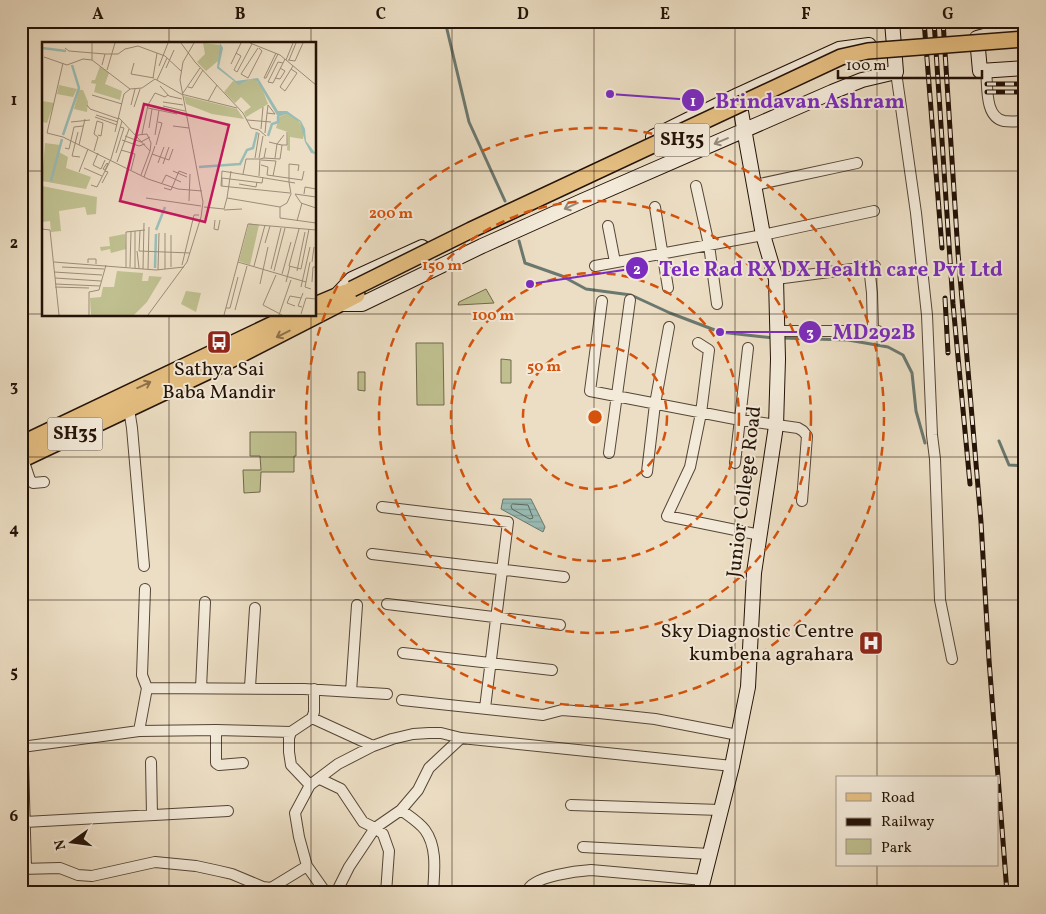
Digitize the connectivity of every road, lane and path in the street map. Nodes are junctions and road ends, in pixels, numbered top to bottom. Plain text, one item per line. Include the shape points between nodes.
1 (892, 21) edge
2 (1025, 33) edge
3 (1025, 39) edge
4 (894, 44) junction
5 (1025, 47) edge
6 (1025, 68) edge
7 (986, 70) junction
8 (896, 72) junction
9 (738, 95) junction
10 (1025, 121) edge
11 (744, 131) junction
12 (857, 163) dead end
13 (755, 185) junction
14 (696, 186) dead end
15 (655, 207) dead end
16 (874, 211) dead end
17 (608, 226) dead end
18 (763, 235) junction
19 (709, 245) junction
20 (663, 253) junction
21 (615, 262) junction
22 (595, 266) dead end
23 (776, 279) junction
24 (668, 288) dead end
25 (354, 292) junction
26 (339, 300) junction
27 (630, 300) dead end
28 (602, 301) dead end
29 (717, 304) dead end
30 (316, 305) edge
31 (316, 311) edge
32 (290, 316) edge
33 (306, 316) edge
34 (670, 327) dead end
35 (777, 331) junction
36 (698, 343) dead end
37 (748, 348) dead end
38 (615, 396) junction
39 (126, 402) junction
40 (655, 404) junction
41 (701, 413) junction
42 (740, 420) junction
43 (776, 426) junction
44 (609, 453) dead end
45 (22, 454) edge
46 (735, 463) dead end
47 (647, 472) dead end
48 (44, 482) dead end
49 (802, 502) dead end
50 (382, 507) dead end
51 (760, 535) junction
52 (372, 554) dead end
53 (144, 566) dead end
54 (502, 570) junction
55 (564, 577) dead end
56 (145, 589) dead end
57 (205, 602) dead end
58 (387, 604) dead end
59 (357, 605) dead end
60 (255, 608) dead end
61 (496, 617) junction
62 (560, 625) dead end
63 (404, 653) dead end
64 (952, 659) dead end
65 (491, 663) junction
66 (552, 670) dead end
67 (250, 687) junction
68 (147, 688) junction
69 (201, 688) junction
70 (314, 689) junction
71 (351, 692) junction
72 (21, 693) edge
73 (387, 694) dead end
74 (402, 700) dead end
75 (485, 708) junction
76 (312, 718) junction
77 (216, 730) junction
78 (139, 732) junction
79 (291, 732) junction
80 (738, 735) junction
81 (461, 738) junction
82 (22, 746) edge
83 (373, 746) junction
84 (151, 762) dead end
85 (243, 763) dead end
86 (732, 766) junction
87 (320, 779) junction
88 (310, 785) junction
89 (571, 805) dead end
90 (401, 810) junction
91 (720, 810) junction
92 (228, 811) dead end
93 (152, 815) junction
94 (25, 822) junction
95 (376, 833) junction
96 (583, 847) dead end
97 (710, 854) junction
98 (308, 866) junction
99 (24, 868) edge
100 (702, 886) edge
101 (273, 890) edge
102 (326, 893) edge
103 (336, 893) edge
104 (386, 893) edge
105 (432, 893) edge
106 (529, 893) edge

1 - 4 main road
2 - 7 main road via 995,33 977,38 980,71
3 - 25 main road, SH35, bridge via 868,50 841,57 497,218
4 - 8 main road
4 - 9 main road via 839,49
5 - 25 main road, SH35 via 870,59 844,64
6 - 7 main road
7 - 10 street via 993,114 1004,121
8 - 11 main road via 862,80
8 - 64 street via 925,296 940,600
9 - 11 main road, Junior College Road
9 - 26 main road via 352,279
11 - 13 main road, Junior College Road
11 -> 26 main road via 574,205 362,304
12 - 13 street
13 - 18 main road, Junior College Road
14 - 19 street
15 - 20 street
16 - 18 street
17 - 21 street
18 - 19 street
18 - 23 main road, Junior College Road
19 - 20 street
19 - 29 street
20 - 21 street
20 - 24 street
21 - 22 street
23 - 35 main road, Junior College Road
23 - 35 street via 872,266 875,330
25 - 26 main road, SH35
26 - 30 main road, SH35
26 -> 31 main road, SH35
27 - 38 street
28 - 38 street via 590,391
39 -> 32 main road, SH35
33 -> 39 main road, SH35
34 - 40 street
35 - 43 main road, Junior College Road
36 - 41 street via 709,350
37 - 42 street
38 - 40 street
38 - 44 street
39 - 45 main road, SH35
39 - 53 street
40 - 41 street
40 - 47 street
41 - 42 street
41 - 51 street via 690,466 667,516
42 - 43 street
42 - 46 street
43 - 49 street via 798,428 807,436
43 - 51 main road, Junior College Road
45 - 48 street via 30,480 33,483
50 - 54 street via 508,522
51 - 80 main road, Junior College Road via 754,573 748,687
52 - 54 street
54 - 55 street
54 - 61 street
56 - 68 street via 142,675
57 - 69 street
58 - 61 street
59 - 71 street
60 - 67 street
61 - 62 street
61 - 65 street
63 - 65 street
65 - 66 street
65 - 75 street
67 - 69 street
67 - 70 street
68 - 69 street
68 - 78 street
70 - 71 street
70 - 76 street
71 - 73 street
72 - 82 street
74 - 75 street
75 - 80 street via 544,715 562,710 599,713
76 - 79 street
76 - 83 street
77 - 78 street
77 - 79 street
77 - 85 street via 216,763
78 - 82 street
79 - 88 street via 291,765
80 - 86 main road, Junior College Road
81 - 83 street via 441,733 413,734
81 - 86 street
81 - 90 street via 429,768 418,790
82 - 94 street
83 - 87 street via 338,764
84 - 93 street
86 - 91 main road, Junior College Road
87 - 88 street
87 - 95 street via 341,789 357,816
88 - 98 street via 295,813 298,837
89 - 91 street
90 - 95 street
90 - 105 street via 426,831 433,849
91 - 97 main road, Junior College Road
92 - 93 street
93 - 94 street
94 - 99 street
95 - 103 street via 349,867
95 - 104 street via 389,851
96 - 97 street
97 - 100 main road, Junior College Road
98 - 101 street
98 - 102 street
99 - 101 street via 60,868 92,876 156,862 232,874
100 - 106 street via 581,870 536,882 529,888

